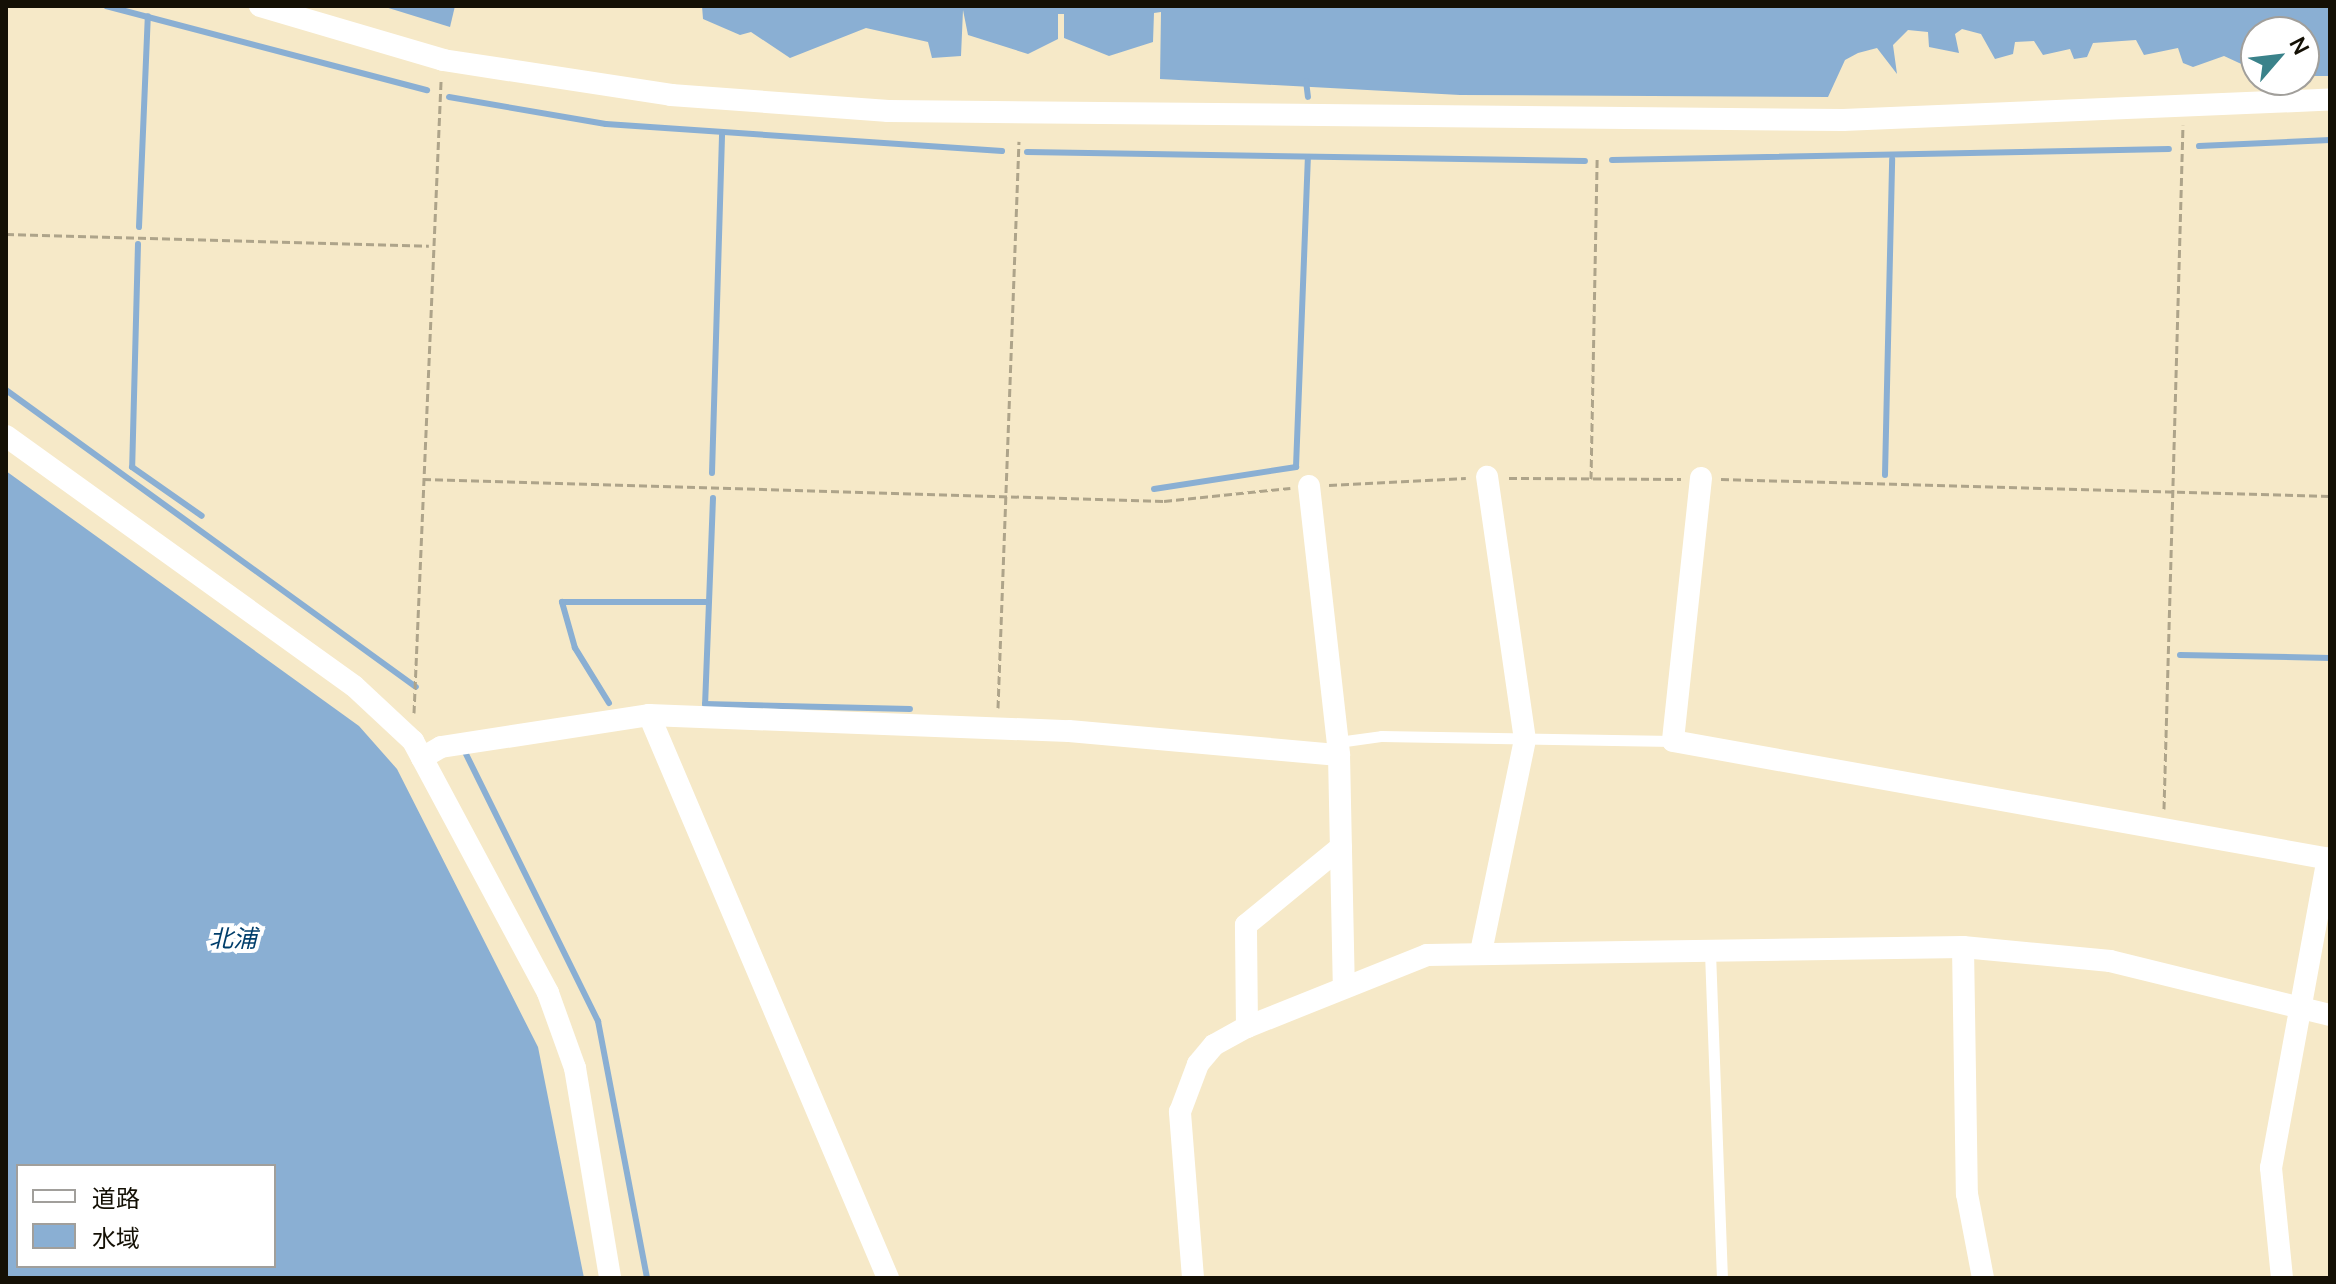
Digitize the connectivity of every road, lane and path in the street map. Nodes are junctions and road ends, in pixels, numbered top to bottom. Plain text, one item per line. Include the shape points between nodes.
1 (260, 6) edge
2 (443, 60) junction
3 (2330, 100) edge
4 (2183, 111) junction
5 (1019, 141) dead end
6 (1597, 159) dead end
7 (6, 234) edge
8 (429, 246) junction
9 (6, 436) edge
10 (1487, 477) junction
11 (1701, 478) junction
12 (423, 479) junction
13 (1591, 480) junction
14 (1309, 486) junction
15 (2173, 491) junction
16 (2330, 496) edge
17 (1006, 497) junction
18 (649, 715) junction
19 (997, 728) junction
20 (1525, 740) junction
21 (1673, 741) junction
22 (1338, 748) junction
23 (418, 749) junction
24 (2163, 829) junction
25 (1341, 847) junction
26 (2329, 859) edge
27 (1963, 947) junction
28 (1481, 952) junction
29 (1710, 952) junction
30 (1344, 986) junction
31 (2295, 1007) junction
32 (2330, 1015) edge
33 (1247, 1027) junction
34 (610, 1278) edge
35 (888, 1278) edge
36 (1193, 1278) edge
37 (1722, 1278) edge
38 (1983, 1278) edge
39 (2282, 1278) edge

1 - 2 street
2 - 4 street via 671,95 888,111 1617,122
2 - 8 path
3 - 4 street
4 - 15 path
5 - 17 path
6 - 13 path
7 - 8 path
8 - 12 path
9 - 23 street via 354,686
10 - 13 path
10 - 14 path
10 - 20 street
11 - 13 path
11 - 15 path
11 - 21 street
12 - 17 path
12 - 23 path
14 - 17 path via 1164,501
14 - 22 street
15 - 16 path
15 - 24 path
17 - 19 path
18 - 19 street
18 - 23 street
18 - 35 street
19 - 22 street
20 - 21 lane
20 - 22 lane
20 - 28 street
21 - 24 street
22 - 25 street
23 - 34 street via 548,993 575,1068
24 - 26 street
25 - 30 street
25 - 33 street via 1246,925
26 - 31 street
27 - 29 street
27 - 31 street via 2110,961
27 - 38 street via 1967,1194
28 - 29 street
28 - 30 street via 1427,955
29 - 37 lane
30 - 33 street
31 - 32 street
31 - 39 street via 2271,1168
33 - 36 street via 1214,1045 1198,1064 1180,1112

